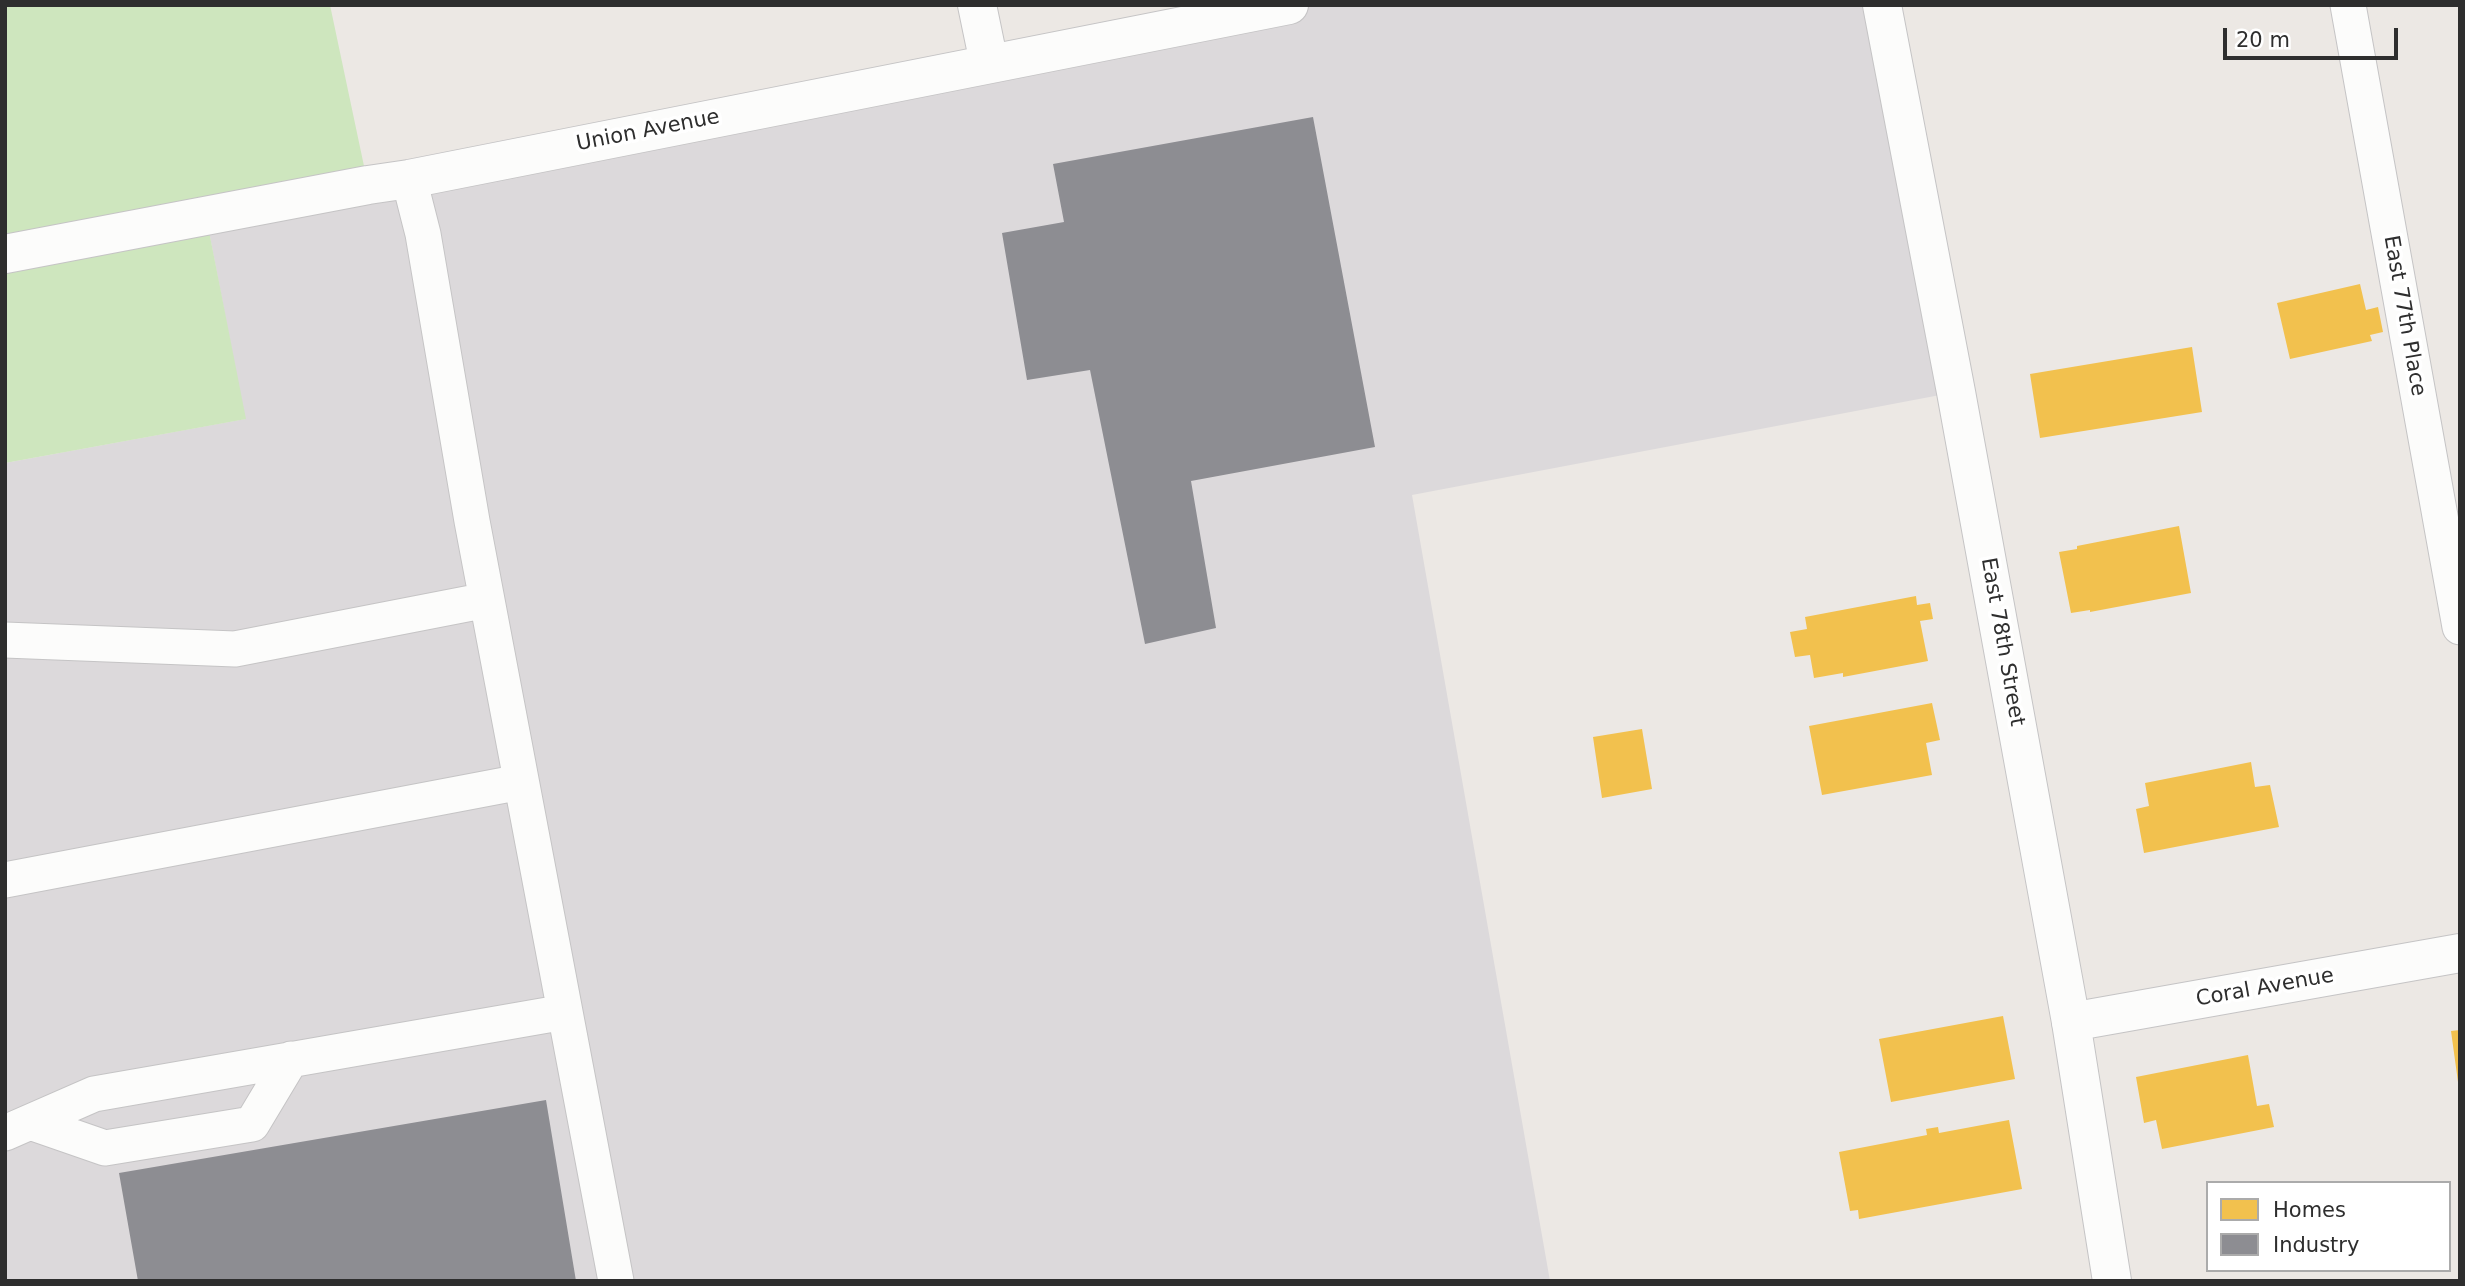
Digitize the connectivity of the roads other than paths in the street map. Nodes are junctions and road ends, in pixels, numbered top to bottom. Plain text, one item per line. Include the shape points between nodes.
1 (977, 5) edge
2 (1289, 5) edge
3 (1882, 5) edge
4 (2348, 5) edge
5 (989, 63) junction
6 (409, 179) junction
7 (5, 254) edge
8 (487, 600) junction
9 (2460, 626) edge
10 (5, 640) edge
11 (521, 782) junction
12 (5, 880) edge
13 (2460, 953) edge
14 (565, 1012) junction
15 (2071, 1022) junction
16 (291, 1059) junction
17 (18, 1128) edge
18 (616, 1281) edge
19 (2112, 1281) edge

1 - 5 main road
2 - 5 main road, Union Avenue
3 - 15 main road, East 78th Street
4 - 9 lane, East 77th Place
5 - 6 main road, Union Avenue
6 - 7 main road, Union Avenue
6 - 8 lane via 423,234
8 - 10 lane via 235,649
8 - 11 lane
11 - 12 lane
11 - 14 lane
13 - 15 main road, Coral Avenue
14 - 16 lane
14 - 18 lane
15 - 19 main road, East 78th Street
16 - 17 lane via 94,1094
16 - 17 lane via 252,1124 105,1147

